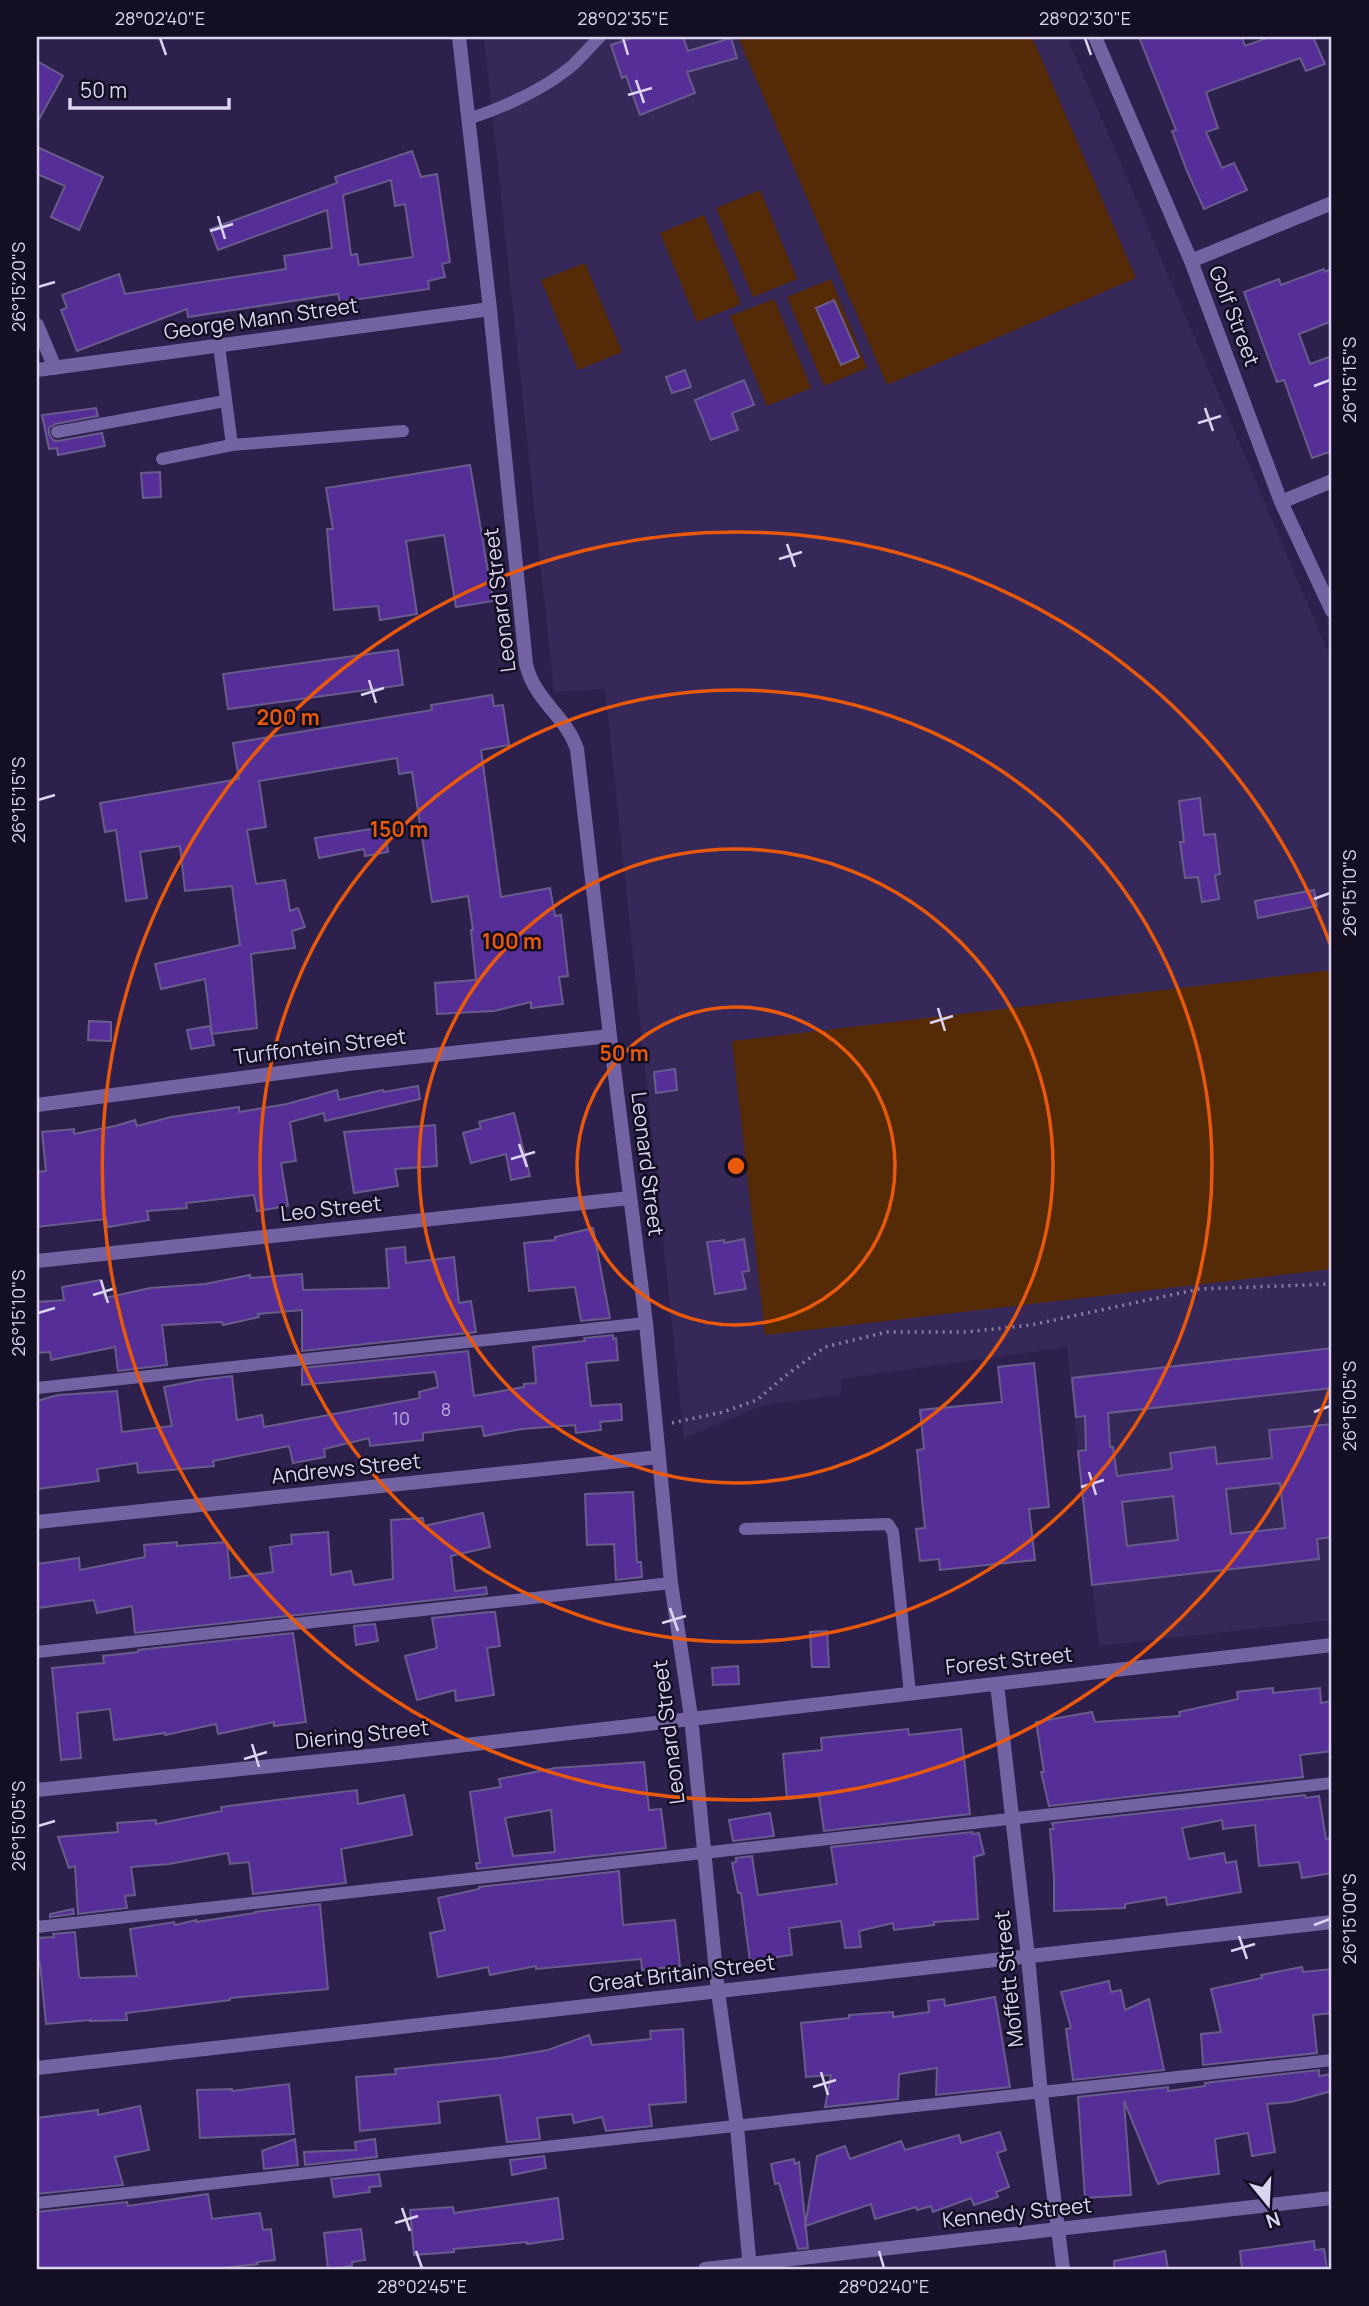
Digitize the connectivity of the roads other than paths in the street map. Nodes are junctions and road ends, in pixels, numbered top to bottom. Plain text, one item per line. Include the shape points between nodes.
1 (459, 37) edge
2 (600, 37) edge
3 (1095, 37) edge
4 (468, 119) junction
5 (1332, 203) edge
6 (1191, 261) junction
7 (490, 309) junction
8 (37, 325) edge
9 (219, 346) junction
10 (55, 368) junction
11 (37, 370) edge
12 (225, 401) junction
13 (404, 431) dead end
14 (57, 432) dead end
15 (232, 445) junction
16 (162, 459) dead end
17 (1332, 481) edge
18 (1281, 502) junction
19 (1332, 611) edge
20 (610, 1036) junction
21 (37, 1105) edge
22 (630, 1198) junction
23 (37, 1261) edge
24 (646, 1323) junction
25 (37, 1388) edge
26 (659, 1457) junction
27 (37, 1522) edge
28 (746, 1529) dead end
29 (671, 1583) junction
30 (1332, 1645) edge
31 (37, 1652) edge
32 (997, 1685) junction
33 (910, 1693) junction
34 (691, 1717) junction
35 (1332, 1783) edge
36 (37, 1790) edge
37 (1012, 1818) junction
38 (704, 1853) junction
39 (1332, 1922) edge
40 (37, 1927) edge
41 (1028, 1957) junction
42 (718, 1992) junction
43 (1332, 2060) edge
44 (37, 2068) edge
45 (1041, 2094) junction
46 (737, 2127) junction
47 (1332, 2198) edge
48 (37, 2203) edge
49 (1059, 2230) junction
50 (750, 2267) edge
51 (705, 2269) edge
52 (1063, 2269) edge

1 - 4 street, Leonard Street
2 - 4 lane via 539,89
3 - 6 street, Golf Street
4 - 7 street, Leonard Street
5 - 6 street
6 - 18 street, Golf Street
7 - 9 street, George Mann Street
7 - 20 street, Leonard Street via 526,664 536,690 572,735 577,749
8 - 10 street
9 - 10 street, George Mann Street
9 - 12 lane
10 - 11 street, George Mann Street
12 - 14 lane
12 - 15 lane
13 - 15 lane
15 - 16 lane
17 - 18 street
18 - 19 street, Golf Street
20 - 21 street, Turffontein Street via 348,1064
20 - 22 street, Leonard Street
22 - 23 street, Leo Street
22 - 24 street, Leonard Street
24 - 25 lane
24 - 26 street, Leonard Street
26 - 27 street, Andrews Street
26 - 29 street, Leonard Street
28 - 33 lane via 888,1524 893,1532
29 - 31 lane
29 - 34 street, Leonard Street
30 - 32 street, Forest Street
32 - 33 street, Forest Street
32 - 37 street, Moffett Street
33 - 34 street, Forest Street
34 - 36 street, Diering Street
34 - 38 street, Leonard Street
35 - 37 lane
37 - 38 lane
37 - 41 street, Moffett Street
38 - 40 lane
38 - 42 street, Leonard Street
39 - 41 street, Great Britain Street
41 - 42 street, Great Britain Street
41 - 45 street, Moffett Street
42 - 44 street, Great Britain Street
42 - 46 street, Leonard Street
43 - 45 lane
45 - 46 lane
45 - 49 street, Moffett Street
46 - 48 lane
46 - 50 street, Leonard Street
47 - 49 street, Kennedy Street
49 - 50 street, Kennedy Street
49 - 52 street, Moffett Street
50 - 51 street, Kennedy Street

